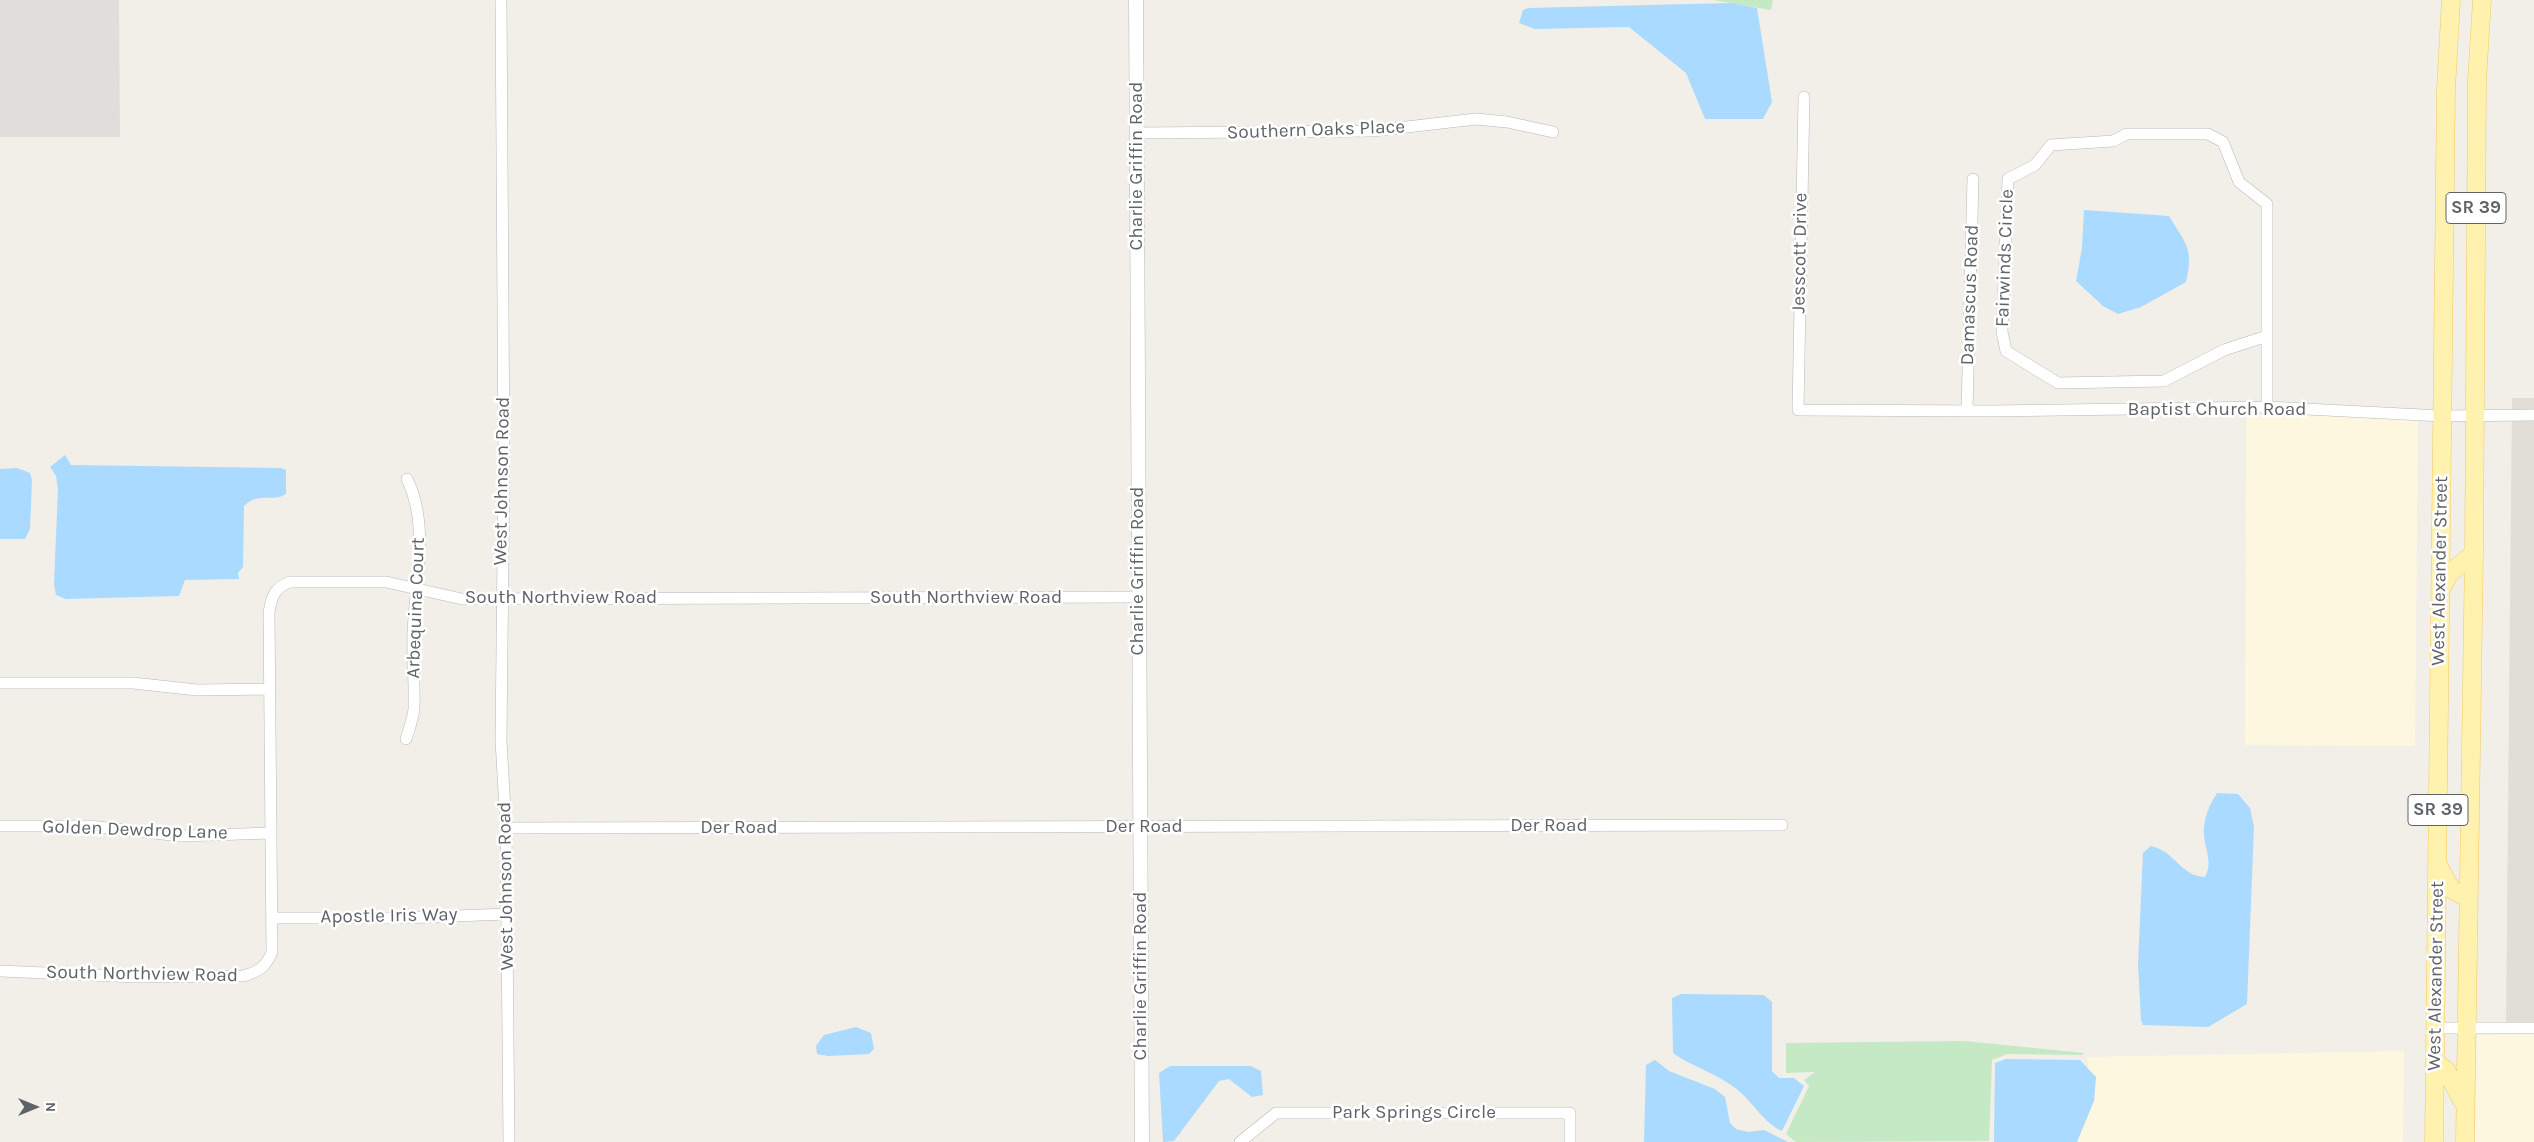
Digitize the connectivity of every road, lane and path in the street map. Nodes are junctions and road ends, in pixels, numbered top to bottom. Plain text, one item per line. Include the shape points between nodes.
1 (501, 0) edge
2 (1136, 0) edge
3 (2452, 0) edge
4 (2482, 0) edge
5 (1804, 97) dead end
6 (1553, 132) dead end
7 (1137, 134) junction
8 (1973, 179) dead end
9 (2267, 336) junction
10 (2267, 407) junction
11 (1798, 410) joint
12 (1967, 410) junction
13 (2534, 415) edge
14 (2442, 416) junction
15 (2473, 416) junction
16 (407, 479) dead end
17 (2474, 553) junction
18 (418, 589) junction
19 (2440, 593) junction
20 (1138, 598) junction
21 (501, 599) junction
22 (0, 683) edge
23 (270, 689) junction
24 (406, 739) dead end
25 (1782, 825) dead end
26 (0, 826) edge
27 (1140, 827) junction
28 (506, 828) junction
29 (271, 833) junction
30 (2437, 865) junction
31 (2468, 898) junction
32 (506, 914) junction
33 (272, 918) junction
34 (0, 971) edge
35 (2435, 1028) junction
36 (2466, 1028) junction
37 (2534, 1028) edge
38 (2435, 1062) junction
39 (2465, 1107) junction
40 (509, 1142) edge
41 (1142, 1142) edge
42 (1240, 1142) edge
43 (1570, 1142) edge
44 (2434, 1142) edge
45 (2465, 1142) edge

1 - 21 street, West Johnson Road via 504,462
2 - 7 street, Charlie Griffin Road
3 - 14 main road, West Alexander Street / SR 39 via 2446,89
4 - 15 main road, West Alexander Street / SR 39
5 - 11 street, Jesscott Drive
6 - 7 street, Southern Oaks Place via 1476,119 1372,131
7 - 20 street, Charlie Griffin Road
8 - 12 street, Damascus Road
9 - 9 street, Fairwinds Circle via 2267,204 2239,182 2223,142 2208,134 2127,134 2113,141 2051,145 2035,165 2008,179 2002,332 2006,351 2058,383 2164,381 2224,350
9 - 10 street, Fairwinds Circle
10 - 12 street, Baptist Church Road
10 - 14 street, Baptist Church Road
11 - 12 street, Baptist Church Road
13 - 15 street, Baptist Church Road
14 - 15 street, Baptist Church Road
14 - 19 main road, West Alexander Street / SR 39
15 - 17 main road, West Alexander Street / SR 39
16 - 18 street, Arbequina Court via 418,511
17 - 19 main road via 2449,574
17 - 31 main road, West Alexander Street / SR 39
18 - 21 street, South Northview Road via 462,599
18 - 23 street, South Northview Road via 386,582 290,582 279,586 272,596 269,612
18 - 24 street, Arbequina Court via 413,633 414,711
19 - 30 main road, West Alexander Street / SR 39
20 - 21 street, South Northview Road
20 - 27 street, Charlie Griffin Road
21 - 28 street, West Johnson Road
22 - 23 street via 133,683 197,690
23 - 29 street, South Northview Road
25 - 27 street, Der Road
26 - 29 street, Golden Dewdrop Lane via 97,827 182,836
27 - 28 street, Der Road
27 - 41 street, Charlie Griffin Road
28 - 32 street, West Johnson Road
29 - 33 street, South Northview Road
30 - 31 main road via 2451,889
30 - 35 main road, West Alexander Street / SR 39
31 - 36 main road, West Alexander Street / SR 39
32 - 33 street, Apostle Iris Way
32 - 40 street, West Johnson Road
33 - 34 street, South Northview Road via 272,952 268,963 257,972 243,976 137,977
35 - 36 street
35 - 38 main road, West Alexander Street / SR 39
36 - 37 street
36 - 39 main road, West Alexander Street / SR 39
38 - 39 main road via 2446,1070
38 - 44 main road, West Alexander Street / SR 39
39 - 45 main road, West Alexander Street / SR 39
42 - 43 street, Park Springs Circle via 1276,1113 1570,1113

